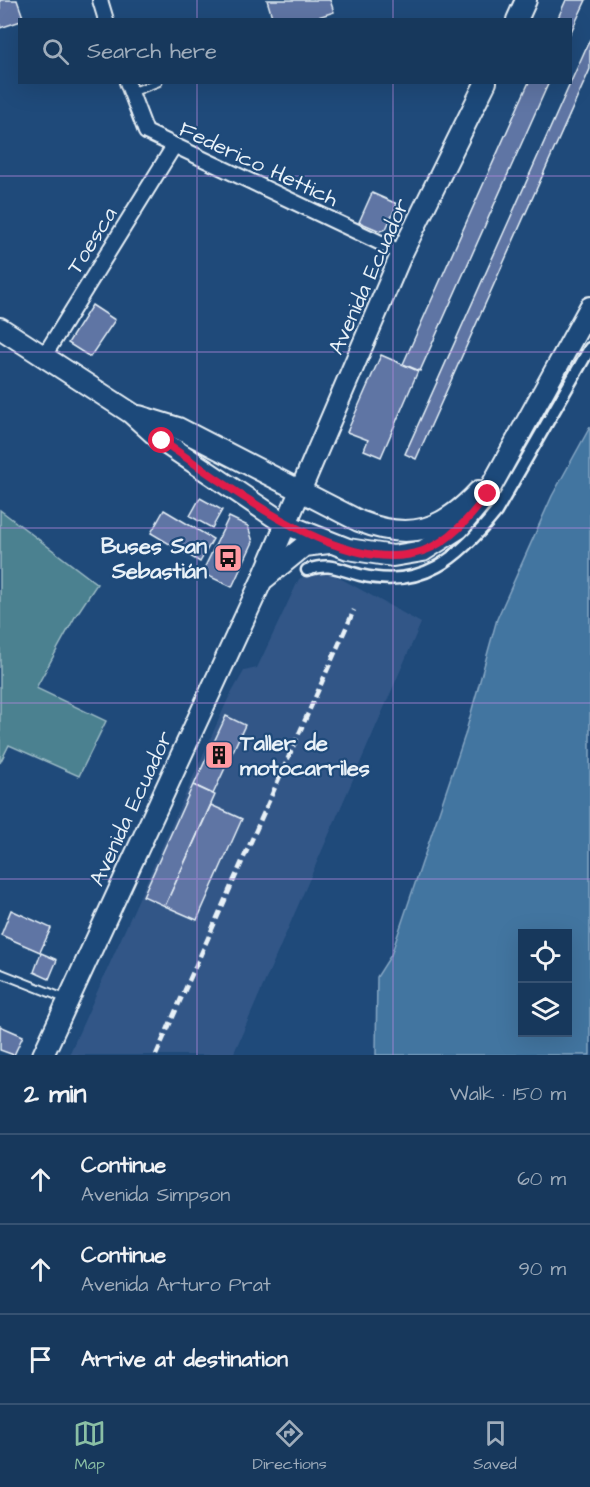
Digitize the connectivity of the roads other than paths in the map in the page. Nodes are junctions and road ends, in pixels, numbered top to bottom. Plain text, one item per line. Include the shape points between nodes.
1 (100, 0) edge
2 (526, 0) edge
3 (105, 18) edge
4 (518, 18) edge
5 (148, 84) edge
6 (485, 84) edge
7 (129, 88) edge
8 (174, 146) junction
9 (402, 253) junction
10 (590, 307) edge
11 (0, 328) edge
12 (590, 348) edge
13 (44, 356) junction
14 (131, 413) junction
15 (505, 462) junction
16 (300, 491) junction
17 (285, 524) junction
18 (334, 543) junction
19 (307, 570) dead end
20 (262, 580) junction
21 (0, 973) edge
22 (68, 1000) junction
23 (43, 1055) edge

1 - 3 street
2 - 4 main road
5 - 7 lane
6 - 9 main road, Avenida Ecuador
7 - 8 street, Federico Hettich via 146,132
8 - 9 street, Federico Hettich
8 - 13 street, Toesca
9 - 16 main road, Avenida Ecuador
10 - 15 main road
11 - 13 main road
12 - 19 street via 496,512 447,561 403,579 373,578 327,565
13 - 14 main road
14 - 16 main road via 178,428
14 - 17 main road via 162,441
15 - 16 main road via 462,507 430,527 411,532 375,528
15 - 18 main road via 471,515 432,547 378,556
16 - 17 main road, Avenida Ecuador
17 - 18 main road
17 - 20 main road, Avenida Ecuador
18 - 20 main road via 304,546
20 - 22 main road, Avenida Ecuador
21 - 22 lane
22 - 23 main road, Avenida Ecuador

